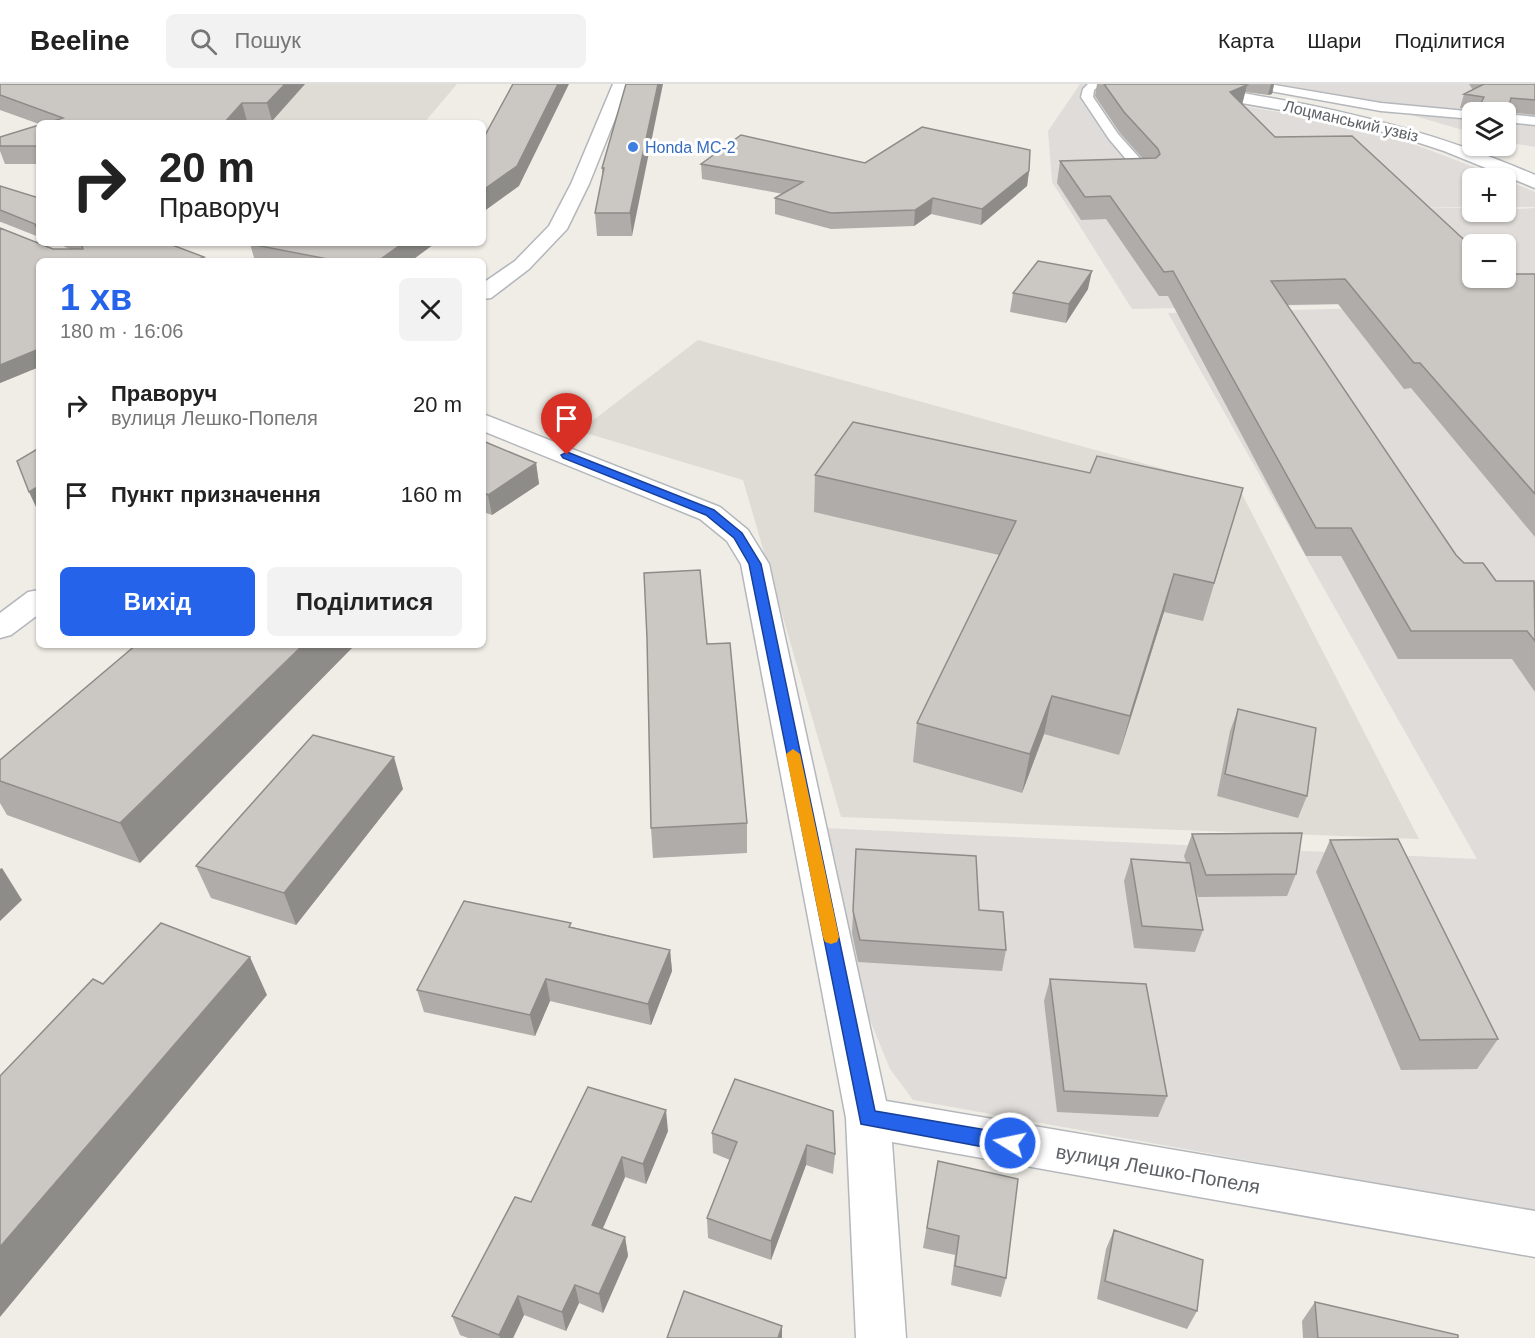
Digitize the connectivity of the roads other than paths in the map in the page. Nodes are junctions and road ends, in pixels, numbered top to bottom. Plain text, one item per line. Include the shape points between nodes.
1 (621, 84) edge
2 (1095, 84) edge
3 (1161, 84) edge
4 (1248, 84) edge
5 (1462, 114) edge
6 (1516, 119) edge
7 (1535, 122) edge
8 (1147, 175) edge
9 (1535, 182) edge
10 (486, 291) edge
11 (486, 423) edge
12 (36, 601) edge
13 (0, 628) edge
14 (868, 1119) junction
15 (1535, 1234) edge
16 (881, 1338) edge

1 - 10 street via 557,229 522,265
2 - 8 lane via 1087,97 1113,136
3 - 9 street, Лоцманський узвіз via 1400,130 1470,153
4 - 5 lane via 1381,107
6 - 7 lane
11 - 14 street via 710,513 738,536 755,564
12 - 13 street
14 - 15 street, вулиця Лешко-Попеля
14 - 16 street

